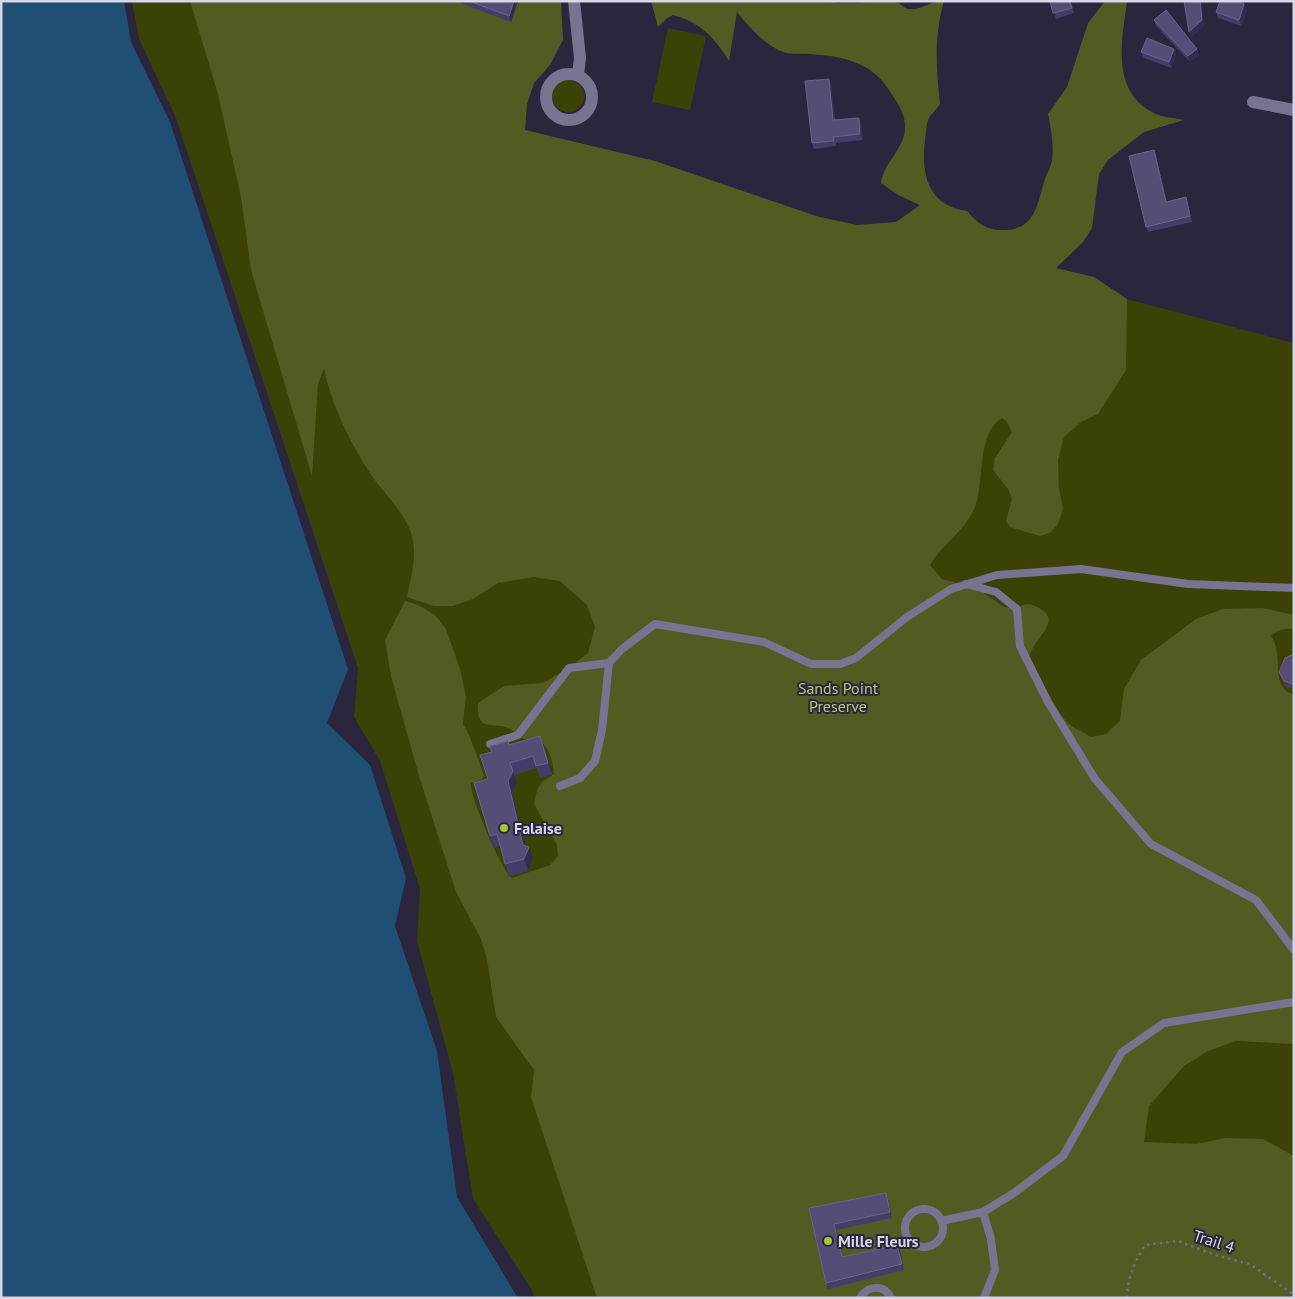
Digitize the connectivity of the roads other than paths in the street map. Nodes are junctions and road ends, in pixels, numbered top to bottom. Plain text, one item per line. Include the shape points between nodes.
1 (574, 1) edge
2 (578, 75) dead end
3 (1253, 102) dead end
4 (1294, 110) edge
5 (966, 584) junction
6 (1294, 588) edge
7 (609, 663) junction
8 (490, 744) edge
9 (560, 786) dead end
10 (1294, 950) edge
11 (1294, 1002) edge
12 (983, 1212) junction
13 (941, 1221) junction
14 (860, 1298) edge
15 (892, 1298) edge
16 (984, 1298) edge

1 - 2 street via 580,58
3 - 4 street
5 - 6 lane via 1004,574 1081,570 1188,584
5 - 7 lane via 951,589 907,617 856,658 840,664 811,664 764,642 655,624
5 - 10 lane via 996,592 1017,609 1020,646 1048,702 1095,779 1151,844 1256,900
7 - 8 lane via 569,668 518,735
7 - 9 lane via 596,761 580,778
11 - 12 lane via 1164,1023 1122,1052 1063,1156
12 - 13 lane
12 - 16 lane via 995,1270
13 - 13 lane via 933,1212 915,1211 904,1226 908,1239 917,1246 930,1247 940,1239
14 - 15 lane via 875,1287 886,1291

